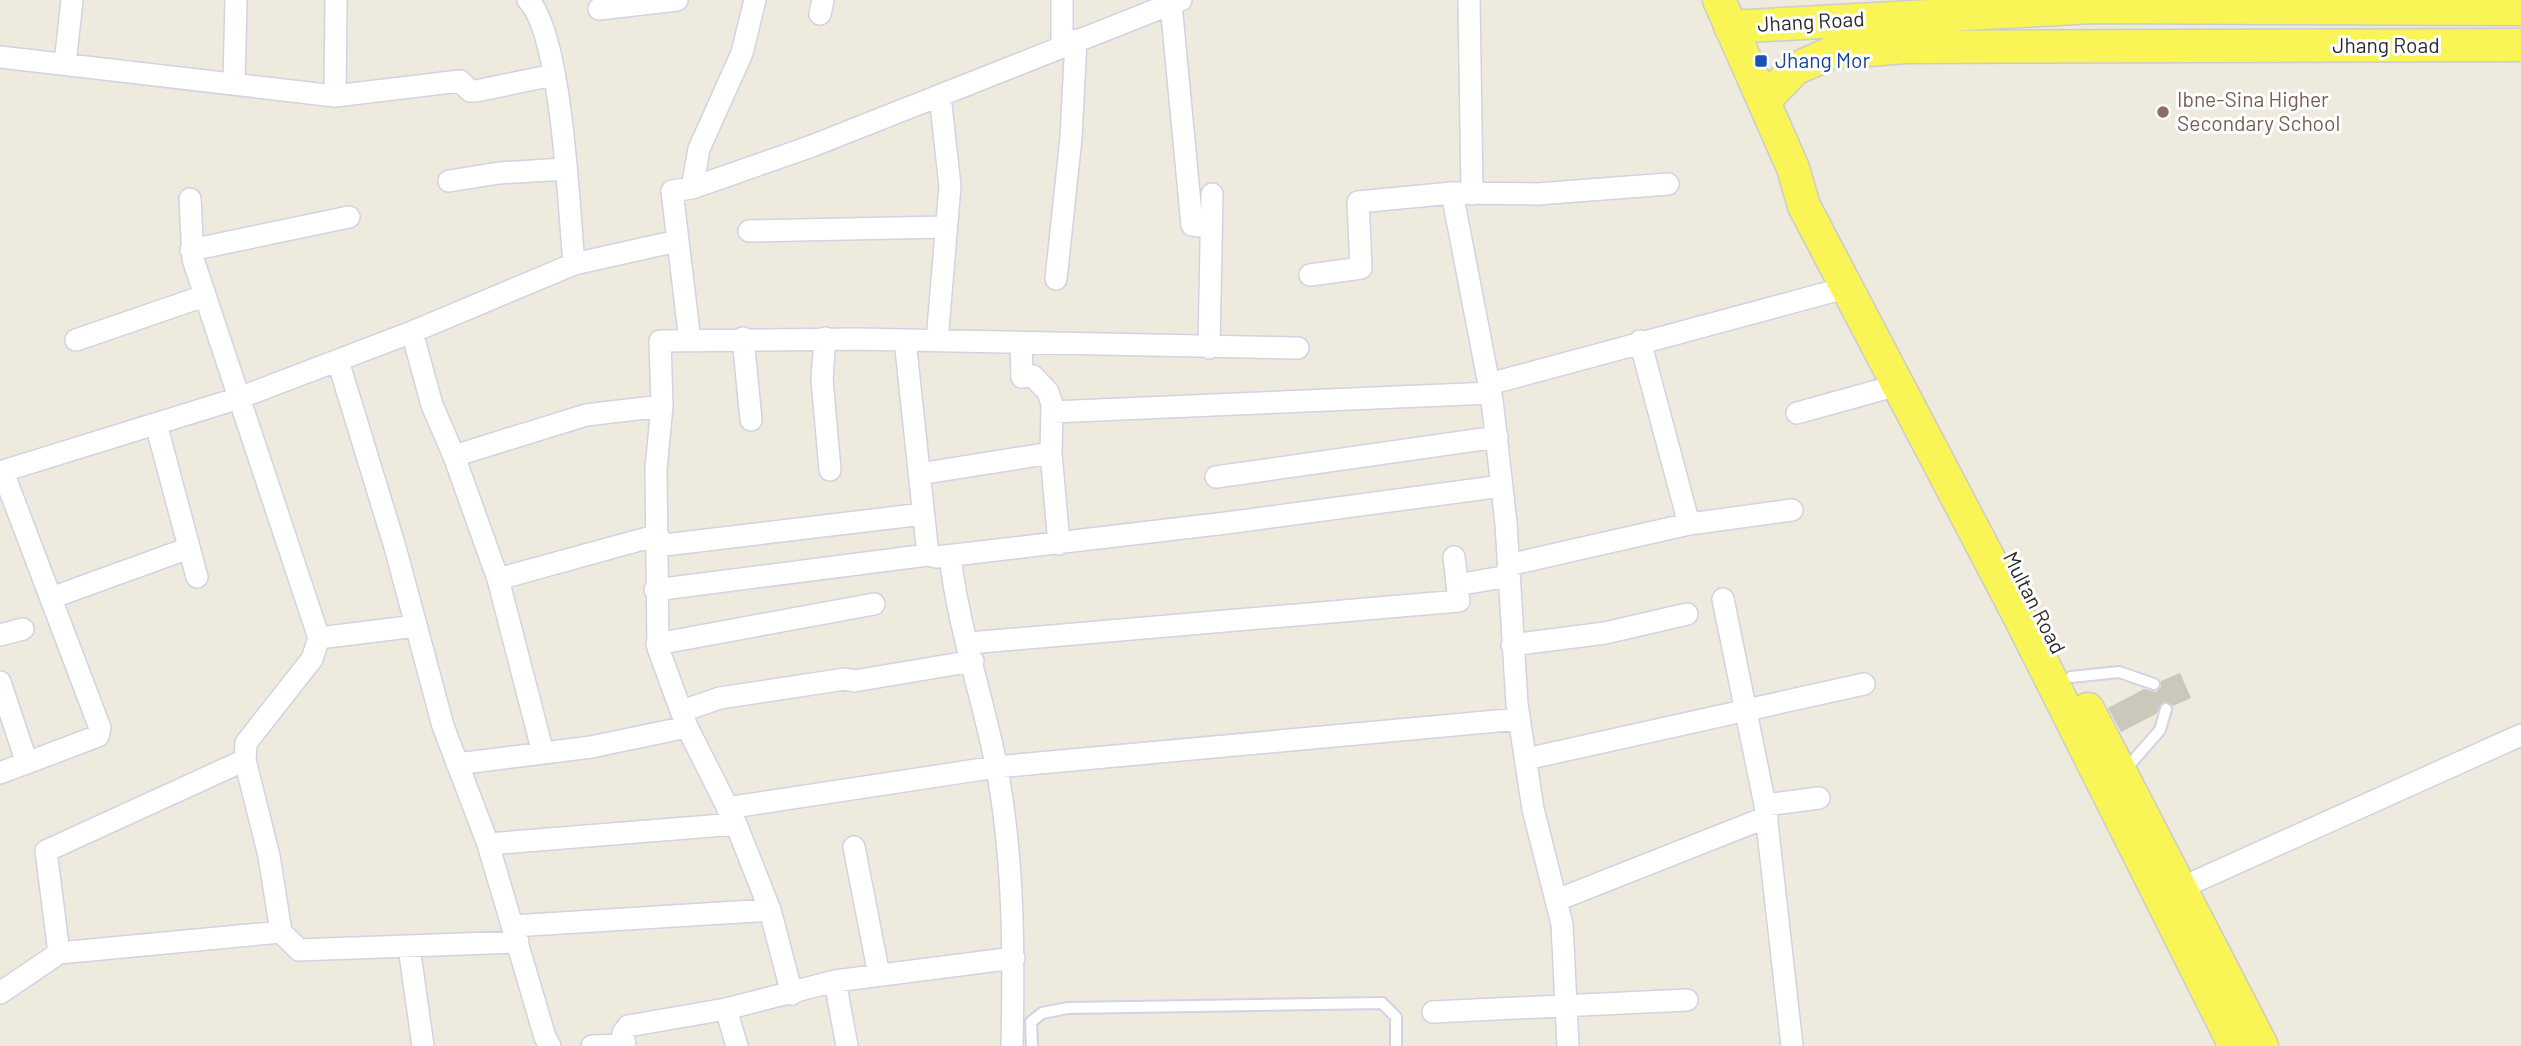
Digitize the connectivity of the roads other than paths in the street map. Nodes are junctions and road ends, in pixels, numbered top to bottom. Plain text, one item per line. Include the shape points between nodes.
1 (72, 0) edge
2 (236, 0) edge
3 (336, 0) edge
4 (528, 0) edge
5 (677, 0) edge
6 (755, 0) edge
7 (1062, 0) edge
8 (1469, 0) edge
9 (1176, 2) edge
10 (2371, 4) edge
11 (2467, 4) edge
12 (599, 9) dead end
13 (2521, 9) edge
14 (1724, 14) edge
15 (1069, 43) junction
16 (2521, 45) edge
17 (0, 57) edge
18 (65, 64) junction
19 (553, 75) junction
20 (234, 83) junction
21 (335, 96) junction
22 (940, 96) junction
23 (1764, 101) junction
24 (1793, 168) junction
25 (565, 169) junction
26 (449, 181) dead end
27 (1668, 184) dead end
28 (692, 188) junction
29 (1462, 193) junction
30 (1212, 194) dead end
31 (190, 199) dead end
32 (349, 218) dead end
33 (944, 227) junction
34 (1211, 227) junction
35 (750, 231) dead end
36 (677, 241) junction
37 (191, 250) junction
38 (574, 264) junction
39 (1310, 275) dead end
40 (1056, 278) dead end
41 (1845, 288) junction
42 (204, 296) junction
43 (412, 332) junction
44 (743, 338) junction
45 (825, 338) junction
46 (76, 340) dead end
47 (905, 340) junction
48 (690, 341) junction
49 (937, 341) junction
50 (1640, 341) junction
51 (1021, 343) junction
52 (1209, 348) junction
53 (1298, 348) dead end
54 (338, 361) junction
55 (1898, 385) junction
56 (1490, 388) junction
57 (239, 398) junction
58 (662, 406) junction
59 (1052, 412) junction
60 (1797, 413) dead end
61 (751, 420) dead end
62 (156, 424) junction
63 (1497, 437) junction
64 (1051, 453) junction
65 (454, 456) junction
66 (830, 470) dead end
67 (2, 472) edge
68 (919, 474) junction
69 (1216, 477) dead end
70 (1502, 486) junction
71 (1792, 510) dead end
72 (923, 514) junction
73 (1689, 524) junction
74 (657, 540) junction
75 (1059, 544) junction
76 (189, 548) junction
77 (928, 555) junction
78 (950, 556) junction
79 (1454, 556) dead end
80 (1508, 571) junction
81 (197, 576) dead end
82 (498, 579) junction
83 (1457, 585) junction
84 (655, 590) junction
85 (51, 598) junction
86 (1723, 600) dead end
87 (874, 604) dead end
88 (1686, 614) dead end
89 (416, 626) junction
90 (23, 629) dead end
91 (0, 635) edge
92 (319, 638) junction
93 (657, 644) junction
94 (1512, 645) junction
95 (971, 652) junction
96 (2071, 677) junction
97 (0, 682) edge
98 (1864, 684) dead end
99 (2154, 684) dead end
100 (2166, 709) dead end
101 (1746, 710) junction
102 (684, 719) junction
103 (1519, 719) junction
104 (2521, 735) edge
105 (543, 753) junction
106 (244, 760) junction
107 (1526, 760) junction
108 (27, 763) junction
109 (457, 764) junction
110 (996, 767) junction
111 (2123, 772) junction
112 (0, 773) edge
113 (1819, 798) dead end
114 (1766, 811) junction
115 (732, 816) junction
116 (488, 844) junction
117 (854, 847) dead end
118 (2183, 887) junction
119 (1557, 900) junction
120 (770, 910) junction
121 (281, 932) junction
122 (515, 934) junction
123 (409, 947) junction
124 (59, 953) junction
125 (1014, 958) junction
126 (879, 975) junction
127 (835, 981) junction
128 (0, 993) edge
129 (792, 994) junction
130 (1687, 1000) dead end
131 (1567, 1006) junction
132 (726, 1009) junction
133 (1433, 1013) dead end
134 (423, 1046) edge
135 (550, 1046) edge
136 (592, 1046) edge
137 (625, 1046) edge
138 (737, 1046) edge
139 (847, 1046) edge
140 (1012, 1046) edge
141 (1032, 1046) edge
142 (1396, 1046) edge
143 (1567, 1046) edge
144 (1792, 1046) edge
145 (2235, 1046) edge
146 (2262, 1046) edge

1 - 18 street
2 - 20 street
3 - 21 street
4 - 19 street via 547,40
5 - 12 street
6 - 28 street via 742,53 699,149
7 - 15 street
8 - 29 street
9 - 15 street
9 - 34 street via 1192,225
10 - 11 main road, Jhang Road
10 - 14 main road, Jhang Road
11 - 13 main road, Jhang Road
14 - 23 main road, Multan Road
15 - 22 street
15 - 40 street via 1070,138
16 - 23 main road, Jhang Road via 1906,47 1832,53 1796,69
17 - 18 street
18 - 20 street
19 - 21 street via 476,91 460,80
19 - 25 street
20 - 21 street
22 - 28 street
22 - 33 street via 950,187
23 - 24 main road, Multan Road
24 - 41 main road, Multan Road via 1804,206
24 - 96 main road, Multan Road via 1822,199
25 - 26 street
25 - 38 street
27 - 29 street via 1537,194
28 - 36 street via 672,191
29 - 39 street via 1358,202 1361,268
29 - 56 street
30 - 34 street
31 - 37 street
32 - 37 street
33 - 35 street
33 - 49 street
34 - 52 street
36 - 38 street
36 - 48 street
37 - 42 street
38 - 43 street
41 - 50 street
41 - 55 main road, Multan Road
42 - 46 street
42 - 57 street
43 - 54 street
43 - 65 street via 432,405
44 - 45 street
44 - 48 street
44 - 61 street
45 - 47 street
45 - 66 street via 821,379
47 - 49 street
47 - 68 street
48 - 58 street via 660,341
49 - 51 street
50 - 56 street
50 - 73 street
51 - 52 street
51 - 59 street via 1022,377 1033,376 1048,392
52 - 53 street
54 - 57 street
54 - 89 street
55 - 60 street
55 - 145 main road, Multan Road
56 - 59 street
56 - 63 street
57 - 62 street
57 - 92 street
58 - 65 street via 586,415
58 - 74 street via 656,469
59 - 64 street
62 - 67 street
62 - 76 street
63 - 69 street
63 - 70 street
64 - 68 street
64 - 75 street
65 - 82 street
67 - 85 street
68 - 72 street
70 - 75 street
70 - 80 street
71 - 73 street
72 - 74 street
72 - 77 street
73 - 80 street
74 - 82 street
74 - 84 street
75 - 78 street
76 - 81 street
76 - 85 street
77 - 78 street
77 - 84 street
78 - 95 street
79 - 83 street
80 - 83 street
80 - 94 street
82 - 105 street
83 - 95 street via 1459,601
84 - 93 street
85 - 108 street via 100,735
86 - 101 street
87 - 93 street
88 - 94 street via 1605,633
89 - 92 street
89 - 109 street
90 - 91 street
92 - 106 street via 312,659 246,743
93 - 102 street
94 - 103 street
95 - 102 street via 854,681 720,698
95 - 110 street
96 - 99 lane via 2119,672
96 - 111 main road, Multan Road
97 - 108 street
98 - 101 street
100 - 111 lane via 2160,730
101 - 107 street
101 - 114 street
102 - 105 street
102 - 115 street
103 - 107 street
103 - 110 street
104 - 118 street
105 - 109 street
106 - 121 street via 269,856
106 - 124 street via 46,851
107 - 119 street
108 - 112 street
109 - 116 street
110 - 115 street
110 - 125 street
111 - 118 main road, Multan Road
113 - 114 street
114 - 119 street
114 - 144 street
115 - 116 street
115 - 120 street
116 - 122 street
117 - 126 street
118 - 146 main road, Multan Road
119 - 131 street
120 - 122 street
120 - 129 street
121 - 123 street via 299,950
121 - 124 street
122 - 123 street
122 - 135 street
123 - 134 street
124 - 128 street
125 - 126 street
125 - 140 street
126 - 127 street
127 - 129 street
127 - 139 street
129 - 132 street
130 - 131 street
131 - 133 street
131 - 143 street
132 - 137 street via 628,1026 623,1033
132 - 138 street
136 - 137 street
141 - 142 lane via 1031,1022 1042,1013 1068,1008 1382,1003 1396,1017

